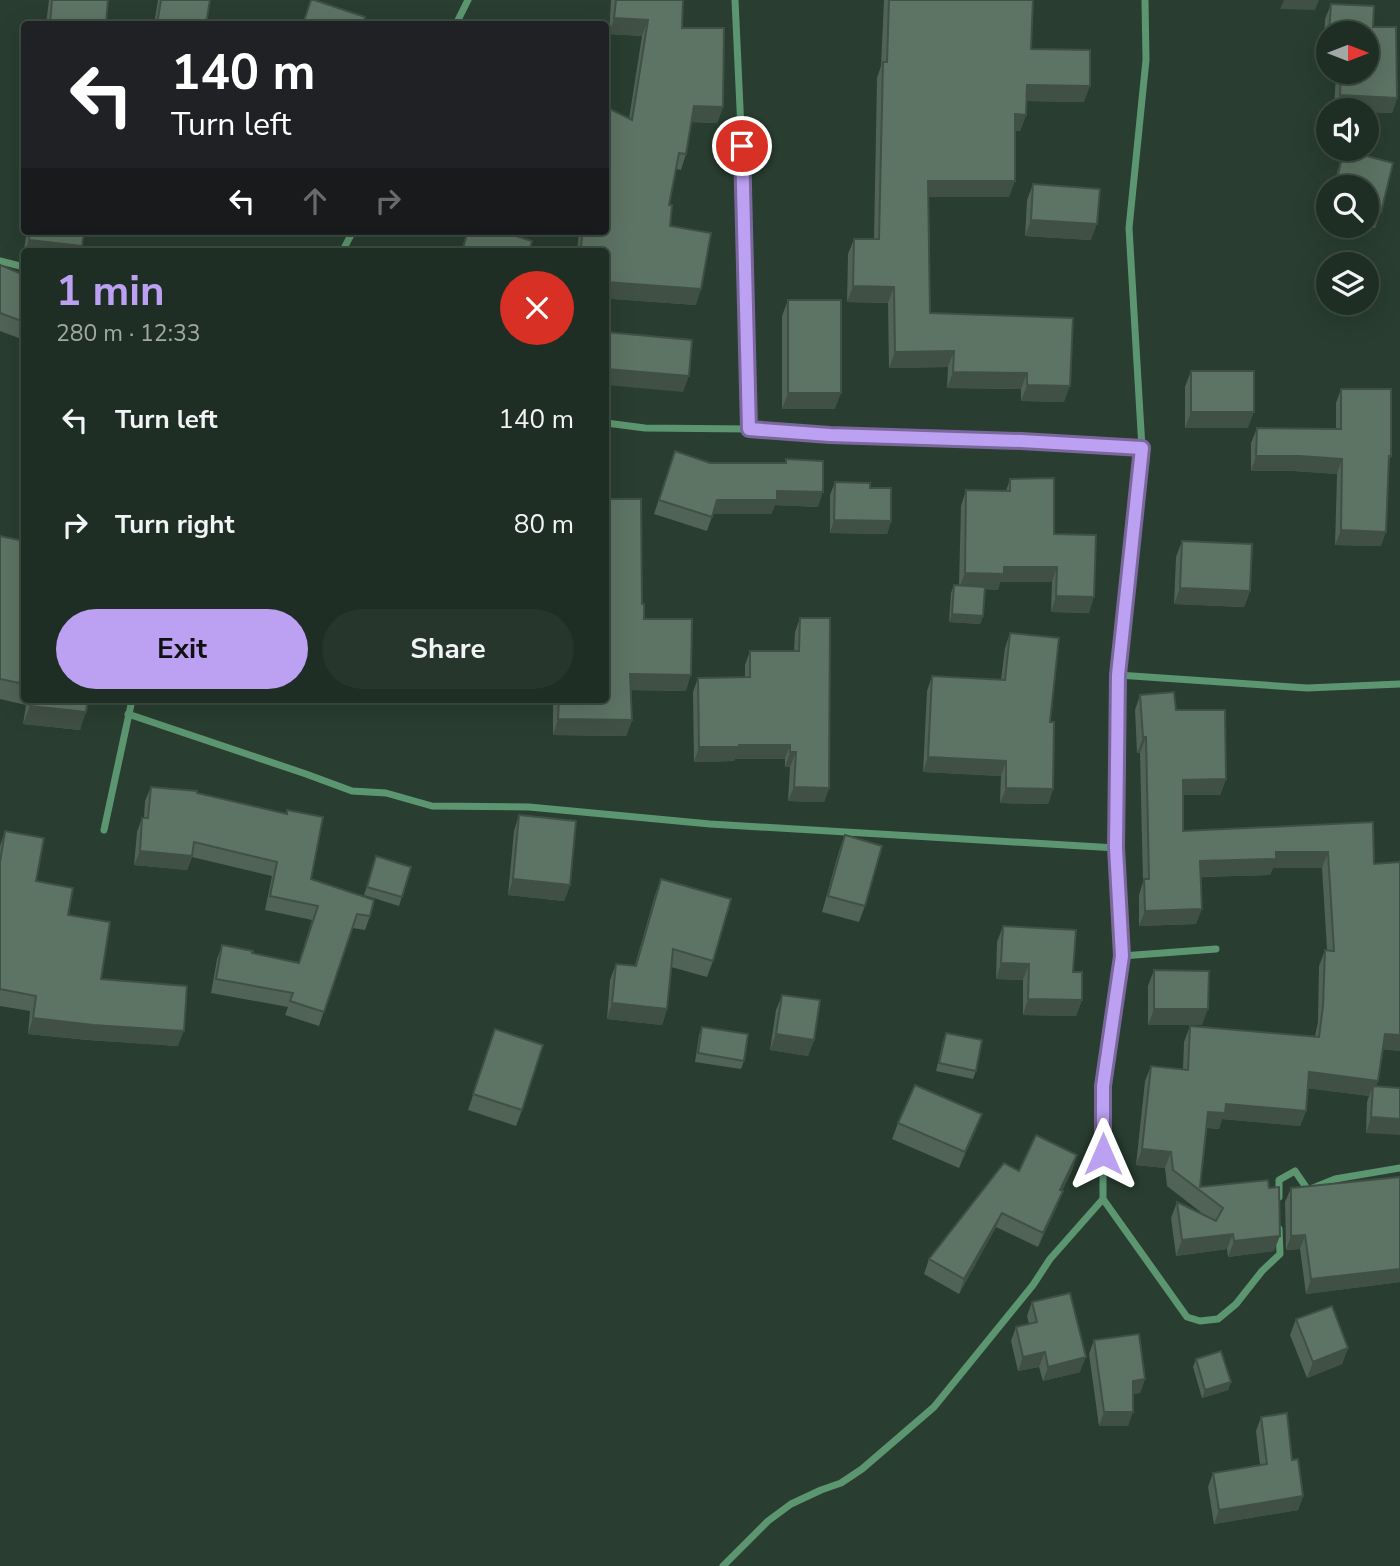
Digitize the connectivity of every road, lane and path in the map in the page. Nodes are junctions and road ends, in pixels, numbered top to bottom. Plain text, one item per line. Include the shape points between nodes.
1 (468, 0) edge
2 (735, 0) edge
3 (1145, 0) edge
4 (458, 21) edge
5 (0, 261) edge
6 (21, 266) edge
7 (609, 423) edge
8 (749, 429) junction
9 (1142, 448) junction
10 (1118, 675) junction
11 (1400, 684) edge
12 (131, 703) edge
13 (128, 714) junction
14 (104, 830) dead end
15 (1116, 848) junction
16 (1216, 950) dead end
17 (1122, 956) junction
18 (1400, 1168) edge
19 (1103, 1199) junction
20 (1279, 1205) edge
21 (1279, 1217) edge
22 (723, 1566) edge

1 - 4 street
2 - 8 street
3 - 9 street via 1146,60 1129,228
5 - 6 street
7 - 8 street
8 - 9 street
9 - 10 street
10 - 11 street via 1307,688
10 - 15 street
12 - 13 street
13 - 14 street
13 - 15 street via 352,791 386,793 432,806 528,807 710,824
15 - 17 street
16 - 17 street
17 - 19 street via 1103,1086
18 - 20 street via 1335,1179 1308,1190 1295,1171 1279,1180
19 - 21 street via 1188,1317 1200,1321 1218,1319 1236,1304 1280,1254
19 - 22 street via 934,1407 862,1469 791,1504 768,1521

